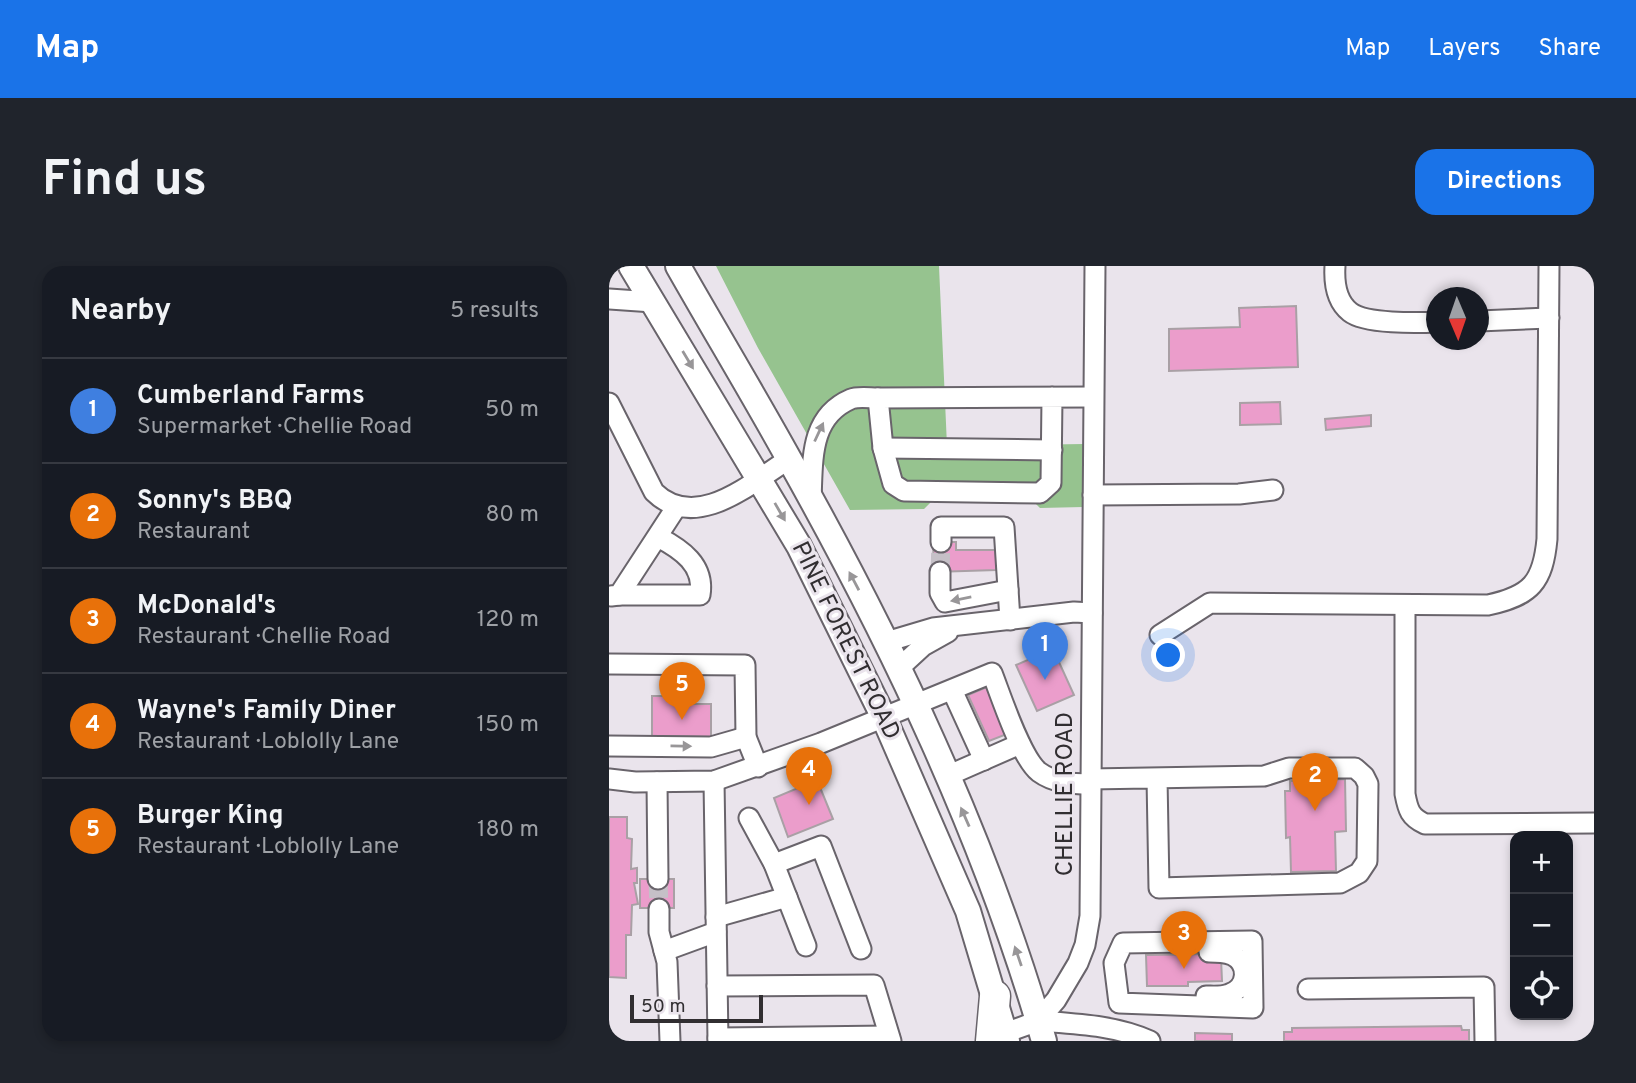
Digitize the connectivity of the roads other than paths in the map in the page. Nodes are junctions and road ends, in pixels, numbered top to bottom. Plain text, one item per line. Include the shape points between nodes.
1 (631, 266) edge
2 (678, 266) edge
3 (1095, 266) edge
4 (1335, 266) edge
5 (1549, 266) edge
6 (609, 299) edge
7 (653, 302) junction
8 (1549, 318) junction
9 (1489, 321) edge
10 (1426, 322) edge
11 (1052, 397) junction
12 (1093, 397) junction
13 (878, 398) junction
14 (609, 403) edge
15 (615, 430) edge
16 (883, 448) junction
17 (1052, 450) junction
18 (789, 459) junction
19 (760, 478) junction
20 (1273, 490) dead end
21 (1093, 495) junction
22 (811, 499) junction
23 (677, 506) junction
24 (941, 535) dead end
25 (658, 537) junction
26 (940, 572) tunnel mouth
27 (1008, 590) junction
28 (614, 596) edge
29 (1405, 605) junction
30 (1091, 613) junction
31 (1010, 620) junction
32 (962, 626) junction
33 (1160, 635) dead end
34 (885, 642) junction
35 (609, 664) edge
36 (898, 669) junction
37 (952, 690) junction
38 (915, 706) junction
39 (884, 718) junction
40 (746, 737) junction
41 (1020, 744) junction
42 (612, 746) edge
43 (984, 760) junction
44 (758, 767) junction
45 (947, 776) junction
46 (1157, 778) junction
47 (612, 779) edge
48 (714, 781) junction
49 (657, 782) junction
50 (1090, 782) junction
51 (749, 818) dead end
52 (1594, 823) edge
53 (774, 864) junction
54 (658, 879) tunnel mouth
55 (787, 897) junction
56 (659, 909) tunnel mouth
57 (716, 924) junction
58 (806, 946) dead end
59 (861, 948) dead end
60 (664, 951) junction
61 (717, 986) junction
62 (1308, 989) dead end
63 (995, 996) joint
64 (1126, 1003) junction
65 (1121, 1030) junction
66 (1041, 1031) edge
67 (1001, 1038) edge
68 (718, 1039) edge
69 (890, 1039) edge
70 (670, 1041) edge
71 (1150, 1041) edge
72 (1485, 1041) edge

1 - 7 main road, PINE FOREST ROAD
2 - 18 main road, PINE FOREST ROAD
3 - 12 street, CHELLIE ROAD
4 - 10 street via 1339,297 1350,312 1371,319
5 - 8 street
6 - 7 street
7 -> 19 main road, PINE FOREST ROAD
8 - 9 street
8 - 29 street via 1547,540 1545,563 1536,582 1510,601 1488,605
11 - 12 street
11 - 13 street
11 - 17 street
12 - 21 street, CHELLIE ROAD
13 - 16 street
22 -> 13 street via 814,441 827,415 852,398
14 - 15 street
15 - 23 street via 654,492
16 - 17 street
16 - 17 street via 893,484 904,491 1040,493 1051,483
18 - 19 street
18 - 22 main road, PINE FOREST ROAD
19 - 23 street via 705,507
19 -> 39 main road, PINE FOREST ROAD
20 - 21 street
21 - 30 street, CHELLIE ROAD
34 -> 22 main road, PINE FOREST ROAD
23 - 25 street
24 - 27 street via 1004,527
25 - 28 street
25 - 28 street via 682,550 695,565 700,595
27 -> 26 street via 946,602 940,593
27 - 31 street
29 - 33 street via 1209,603
29 - 52 street via 1405,794 1415,820 1425,824
30 - 31 street
30 - 50 street, CHELLIE ROAD
31 - 32 street
32 - 34 street via 933,628
32 - 36 street via 930,641
34 - 36 main road, PINE FOREST ROAD
35 - 40 street via 745,665
36 - 38 main road, PINE FOREST ROAD
37 - 38 street
37 - 41 street via 992,673
37 - 43 street
38 - 39 street
38 - 45 main road, PINE FOREST ROAD
39 - 44 street
39 - 63 main road, PINE FOREST ROAD via 956,882
42 -> 40 street via 711,747
40 - 44 street
41 - 43 street
41 - 50 street via 1037,771 1066,784
42 - 47 street
43 - 45 street
44 - 48 street
66 -> 45 main road, PINE FOREST ROAD via 992,880
46 - 46 street via 1355,768 1368,784 1367,861 1359,873 1340,883 1159,888
46 - 50 street
47 - 49 street
48 - 49 street
48 - 57 street
49 - 54 street
50 - 66 street, CHELLIE ROAD via 1090,916 1085,945
51 - 53 street
53 - 55 street
53 - 59 street via 821,846
55 - 57 street
55 - 58 street
56 - 60 street
57 - 60 street
57 - 61 street
60 - 70 street
61 - 68 street
61 - 69 street via 874,985
62 - 72 street via 1484,987
63 - 67 highway
64 - 64 street via 1119,1003 1115,963 1123,943 1252,941 1252,1007
64 - 65 street
65 - 66 street via 1098,1026
65 - 71 street
66 - 67 street
68 - 69 street

